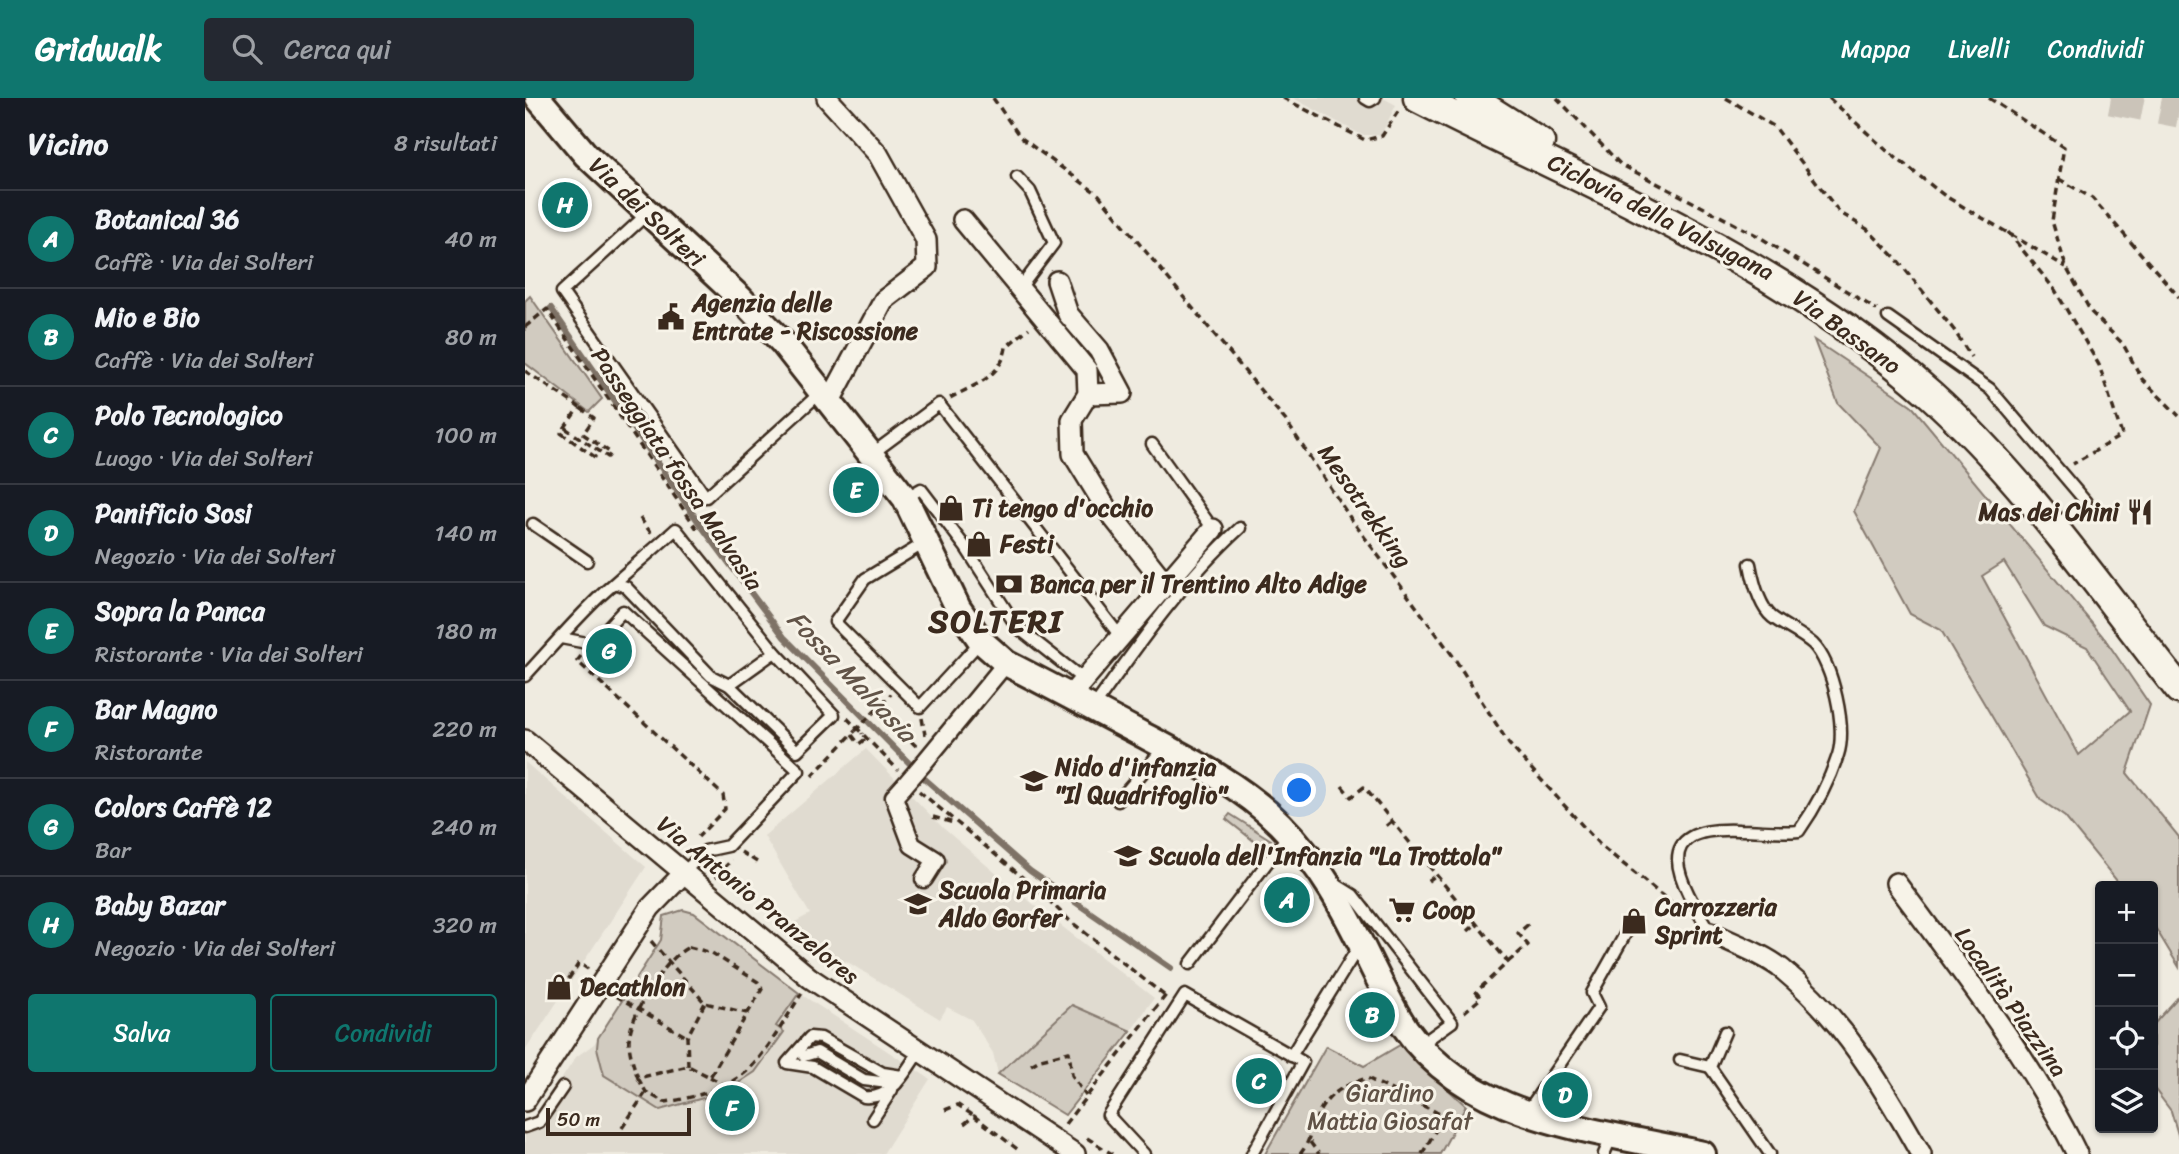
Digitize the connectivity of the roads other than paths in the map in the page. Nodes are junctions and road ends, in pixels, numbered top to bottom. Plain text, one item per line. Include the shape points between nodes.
1 (538, 98) edge
2 (827, 98) edge
3 (1365, 98) edge
4 (1375, 98) edge
5 (1470, 98) edge
6 (1411, 103) edge
7 (1017, 177) dead end
8 (647, 213) junction
9 (963, 220) dead end
10 (1683, 228) junction
11 (1057, 281) dead end
12 (1020, 288) junction
13 (1888, 317) road end
14 (1088, 394) junction
15 (826, 396) junction
16 (1152, 444) dead end
17 (872, 454) junction
18 (905, 498) junction
19 (533, 524) dead end
20 (1240, 528) dead end
21 (1213, 529) joint
22 (2052, 529) junction
23 (927, 541) junction
24 (587, 561) dead end
25 (1750, 564) dead end
26 (615, 583) junction
27 (1165, 583) junction
28 (1120, 636) junction
29 (561, 638) junction
30 (981, 641) junction
31 (775, 652) junction
32 (1006, 663) junction
33 (525, 676) edge
34 (729, 685) junction
35 (1077, 688) junction
36 (2179, 689) edge
37 (1093, 708) junction
38 (525, 740) edge
39 (1156, 757) dead end
40 (1118, 801) dead end
41 (1289, 834) junction
42 (689, 868) junction
43 (924, 879) dead end
44 (1327, 880) junction
45 (1896, 883) dead end
46 (1627, 931) dead end
47 (1710, 932) joint
48 (1362, 942) junction
49 (1190, 964) road end
50 (1725, 1032) dead end
51 (1420, 1045) junction
52 (919, 1050) junction
53 (804, 1056) dead end
54 (1291, 1056) junction
55 (1680, 1060) dead end
56 (1710, 1067) junction
57 (899, 1080) junction
58 (563, 1087) dead end
59 (525, 1101) edge
60 (1527, 1113) junction
61 (873, 1119) dead end
62 (525, 1127) edge
63 (1608, 1144) edge
64 (1066, 1149) edge
65 (1144, 1154) edge
66 (1252, 1154) edge
67 (1703, 1154) edge
68 (1770, 1154) edge
69 (1921, 1154) edge
70 (2077, 1154) edge

1 - 8 street, Via dei Solteri via 586,155
2 - 15 street via 878,154 926,240 927,267 884,300
3 - 4 lane
5 - 10 main road
6 - 10 main road, Via Bassano
7 - 12 lane via 1030,191 1054,243
8 - 15 street, Via dei Solteri via 762,320
8 - 15 lane via 562,292 706,497
9 - 12 street
10 - 22 main road, Via Bassano via 1817,307 1895,364 1984,448
11 - 14 street via 1067,314 1099,349 1122,393
12 - 14 street via 1087,370
13 - 22 lane via 1990,388 2086,502
14 - 27 street via 1072,420 1073,454 1108,511
15 - 17 street, Via dei Solteri
16 - 21 lane
17 - 18 street, Via dei Solteri
17 - 28 lane via 939,404
18 - 23 street, Via dei Solteri
18 - 35 lane via 921,489 1017,627
19 - 24 lane
20 - 37 lane via 1156,621
21 - 27 street
22 - 36 main road, Via Bassano
23 - 30 street, Via dei Solteri via 958,608
23 - 30 lane via 865,579 835,622 921,707
25 - 47 lane via 1753,582 1770,616 1812,643 1830,668 1838,704 1839,752 1817,806 1799,831 1698,832 1682,846 1676,858 1683,888
26 - 29 lane
26 - 31 lane via 676,529
26 - 34 lane via 626,587 711,677
27 - 28 street
28 - 35 street
29 - 33 lane
29 - 42 lane via 592,644 623,611 799,772 728,846 705,851
30 - 32 street, Via dei Solteri
31 - 34 lane
31 - 34 lane via 834,715 797,751
32 - 35 street, Via dei Solteri
32 - 43 street, bridge via 894,797 912,845 936,860
35 - 37 street, Via dei Solteri
37 - 41 street, Via dei Solteri via 1208,771
38 - 42 street, Via Antonio Pranzelores
39 - 40 lane
41 - 44 street, Via dei Solteri
41 - 49 lane
42 - 52 street, Via Antonio Pranzelores via 810,978
42 - 59 street via 650,908
44 - 48 street, Via dei Solteri
44 - 51 lane via 1353,895 1452,1022
45 - 70 street, Località Piazzina via 1999,1022 2056,1111
46 - 60 lane via 1592,993 1599,1007
47 - 69 street via 1780,967 1825,1012 1872,1068
48 - 51 street, Via dei Solteri via 1397,1014
48 - 54 lane
50 - 56 lane
51 - 60 street, Via dei Solteri via 1484,1097
52 - 57 lane
52 - 64 street, Via Antonio Pranzelores
53 - 57 lane via 817,1052 864,1080
54 - 65 lane via 1185,995 1108,1115
54 - 66 lane via 1303,1062
55 - 56 lane
56 - 68 lane
57 - 57 lane via 821,1038 810,1037 787,1063 813,1067 864,1097 881,1095
57 - 61 lane
58 - 62 lane via 539,1122
60 - 63 street, Via dei Solteri
63 - 67 street, Via dei Solteri

